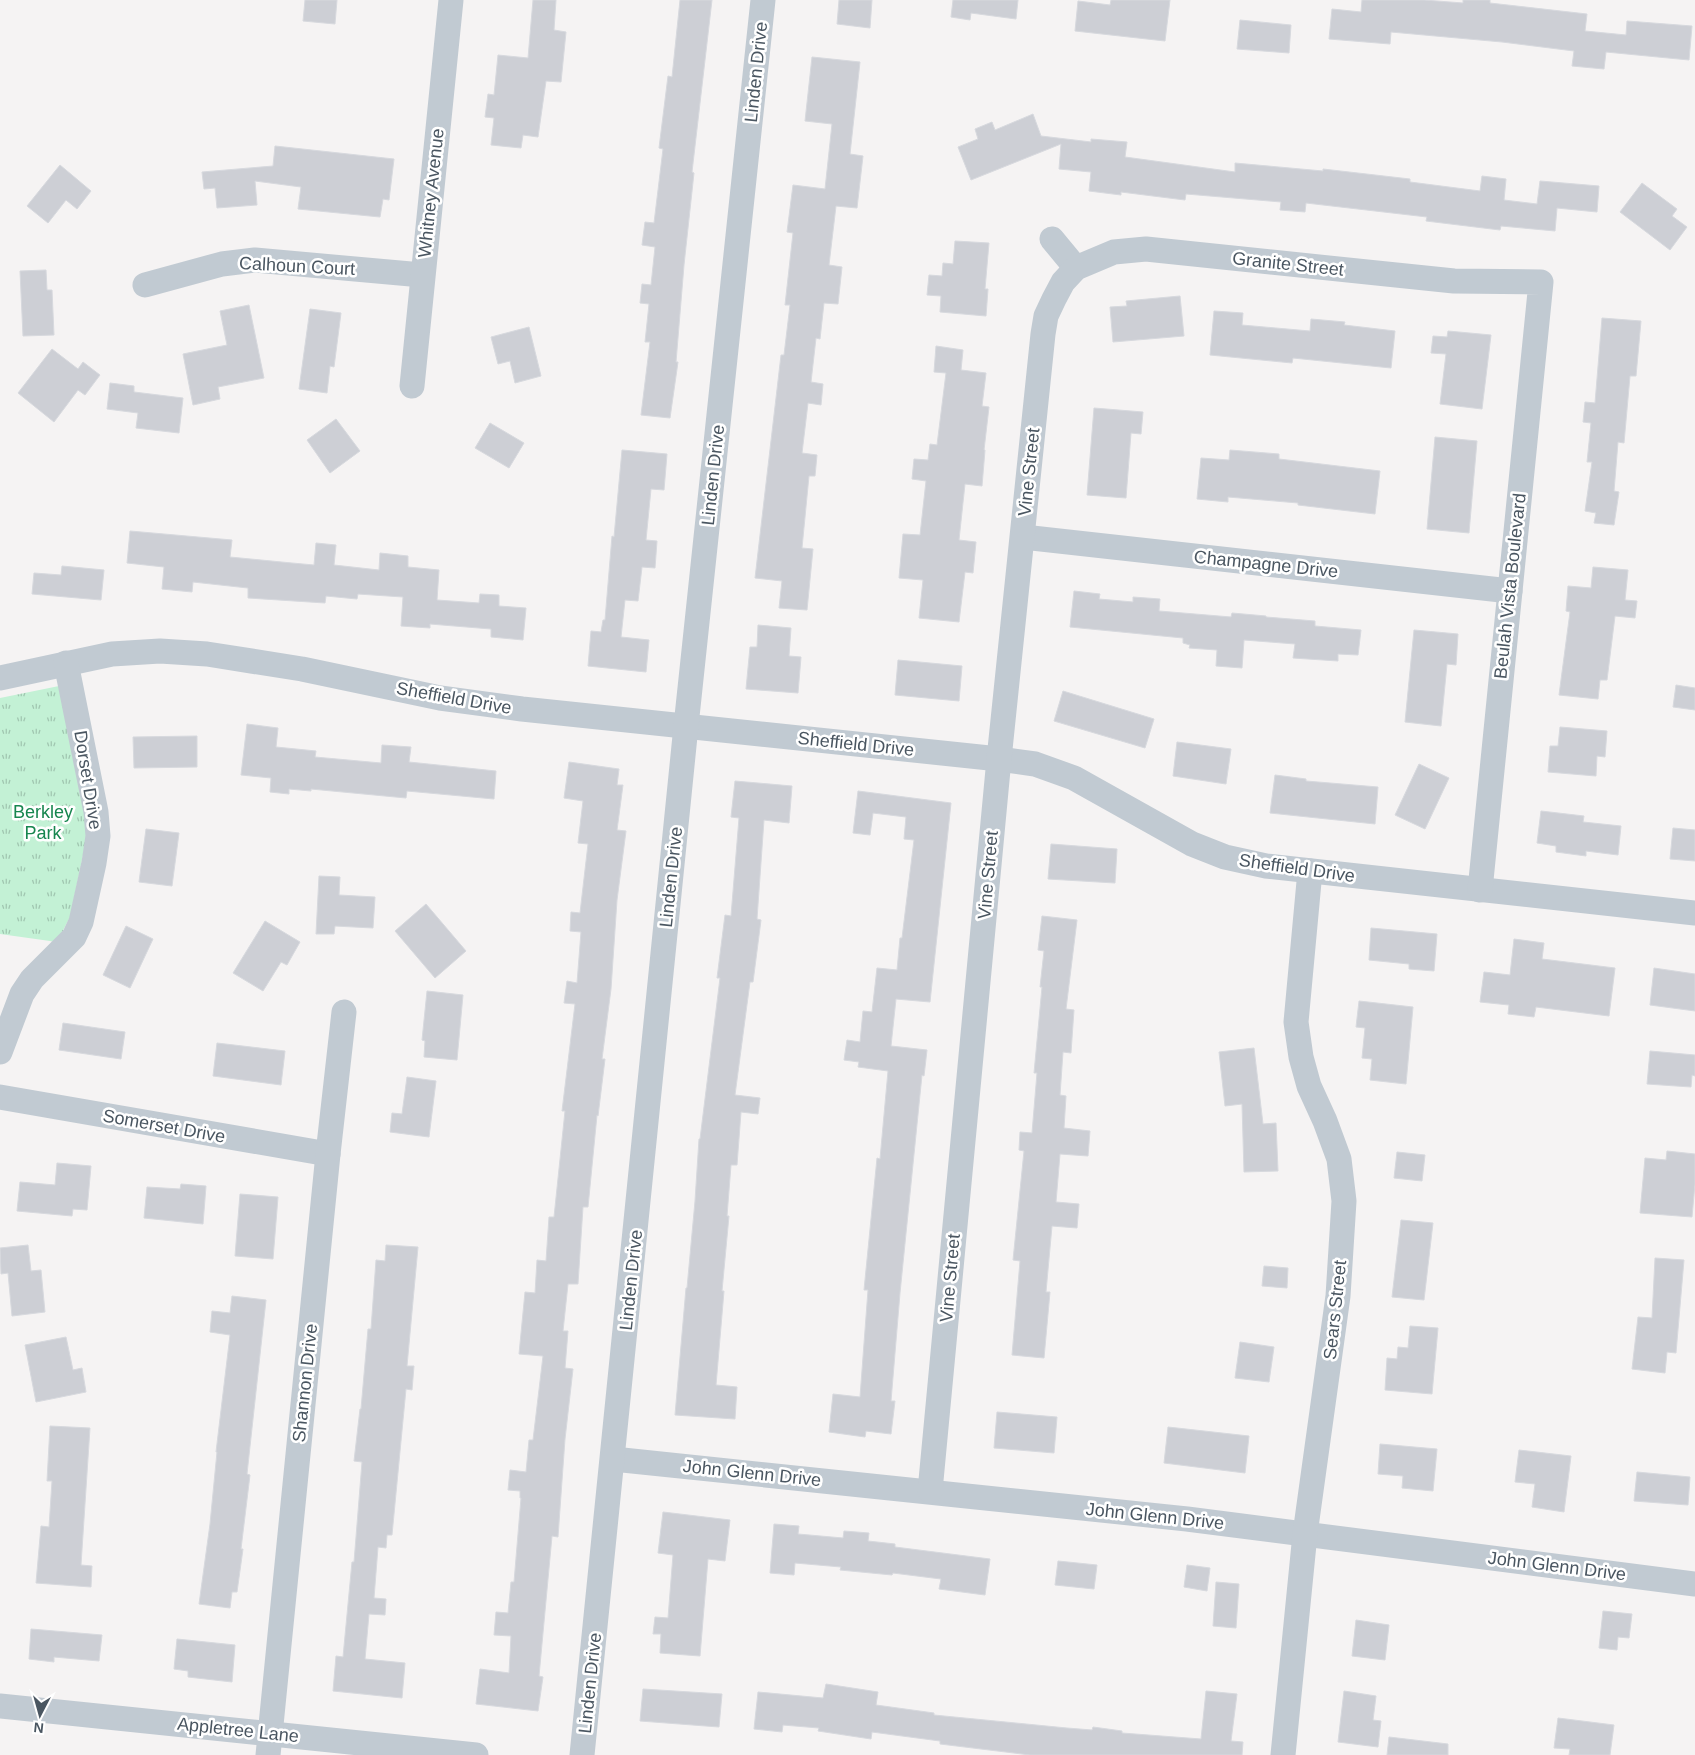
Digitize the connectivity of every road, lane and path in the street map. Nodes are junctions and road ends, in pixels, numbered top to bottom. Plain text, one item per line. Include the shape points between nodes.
1 (451, 0) edge
2 (763, 0) edge
3 (1052, 239) dead end
4 (1076, 268) junction
5 (422, 275) junction
6 (1541, 282) joint
7 (144, 285) dead end
8 (412, 386) dead end
9 (1023, 537) junction
10 (1510, 591) junction
11 (66, 663) junction
12 (0, 678) edge
13 (686, 726) junction
14 (999, 759) junction
15 (1310, 871) junction
16 (1480, 890) junction
17 (1695, 913) edge
18 (344, 1012) dead end
19 (0, 1052) edge
20 (0, 1097) edge
21 (328, 1154) junction
22 (613, 1459) junction
23 (930, 1491) junction
24 (1305, 1534) junction
25 (1695, 1584) edge
26 (0, 1706) edge
27 (269, 1744) edge
28 (476, 1755) edge
29 (582, 1755) edge
30 (1283, 1755) edge

1 - 5 street, Whitney Avenue
2 - 13 street, Linden Drive
3 - 4 street
4 - 6 street, Granite Street via 1114,252 1146,249 1454,281
4 - 9 street, Vine Street via 1063,282 1046,316
5 - 7 street, Calhoun Court via 255,260 222,264
5 - 8 street, Whitney Avenue
6 - 10 street, Beulah Vista Boulevard
9 - 10 street, Champagne Drive
9 - 14 street, Vine Street
10 - 16 street, Beulah Vista Boulevard
11 - 12 street, Sheffield Drive
11 - 13 street, Sheffield Drive via 112,654 160,651 207,654 522,710
11 - 19 street, Dorset Drive via 96,812 98,836 94,863 81,922 74,937 32,979 22,994
13 - 14 street, Sheffield Drive
13 - 22 street, Linden Drive
14 - 15 street, Sheffield Drive via 1035,764 1074,778 1192,844 1225,857
14 - 23 street, Vine Street
15 - 16 street, Sheffield Drive
15 - 24 street, Sears Street via 1296,1022 1309,1086 1339,1159 1344,1201 1338,1296
16 - 17 street, Sheffield Drive
18 - 21 street, Shannon Drive
20 - 21 street, Somerset Drive
21 - 27 street, Shannon Drive
22 - 23 street, John Glenn Drive
22 - 29 street, Linden Drive
23 - 24 street, John Glenn Drive
24 - 25 street, John Glenn Drive
24 - 30 street, Sears Street
26 - 27 street, Appletree Lane
27 - 28 street, Appletree Lane

